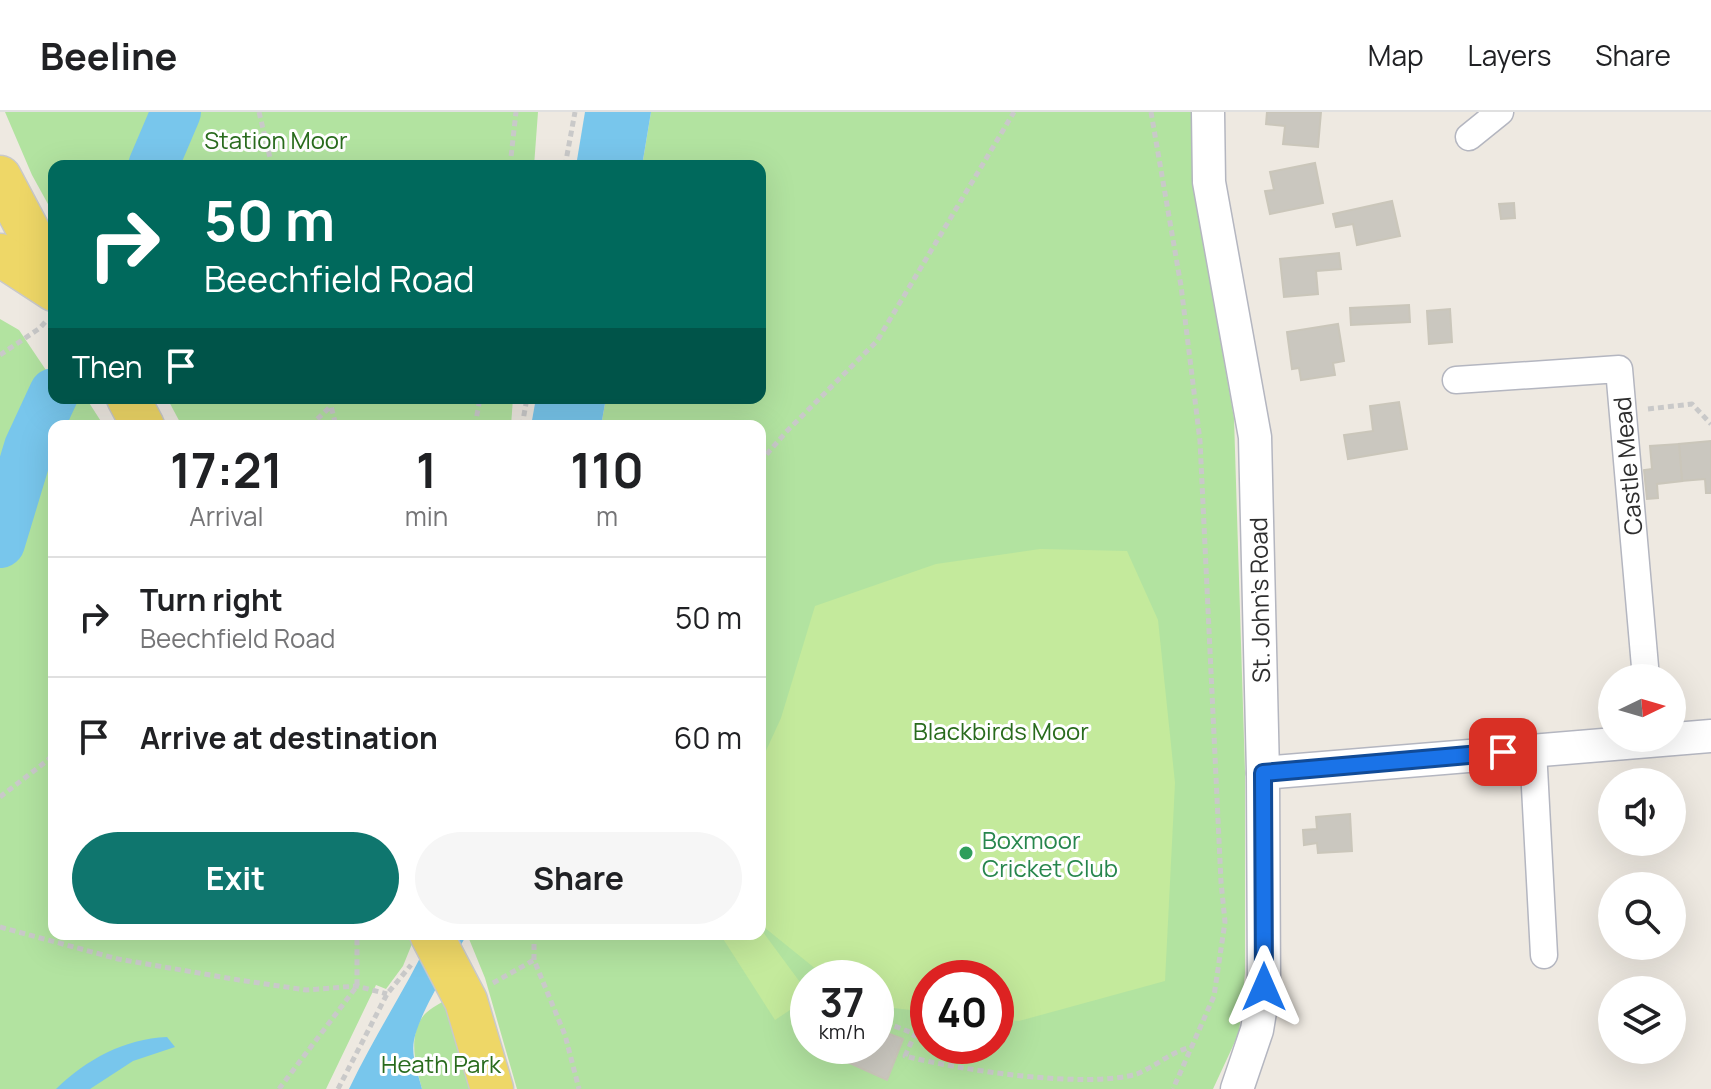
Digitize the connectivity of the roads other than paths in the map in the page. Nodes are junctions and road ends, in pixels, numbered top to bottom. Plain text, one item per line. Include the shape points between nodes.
1 (1208, 112) edge
2 (1500, 112) edge
3 (1469, 137) dead end
4 (0, 177) edge
5 (0, 186) edge
6 (0, 195) edge
7 (0, 255) edge
8 (48, 281) edge
9 (48, 290) edge
10 (1456, 380) dead end
11 (1645, 664) edge
12 (1711, 736) edge
13 (1686, 737) edge
14 (1598, 744) edge
15 (1533, 750) junction
16 (1263, 773) junction
17 (435, 940) edge
18 (1544, 955) dead end
19 (492, 1089) edge
20 (1237, 1089) edge

1 - 16 street, St. John's Road via 1209,182 1255,437
2 - 3 street
4 - 8 main road
5 - 6 main road
7 - 9 main road
10 - 11 street, Castle Mead via 1619,369
12 - 13 street
14 - 15 street
15 - 16 street
15 - 18 street
16 - 20 street, St. John's Road via 1264,987 1257,1030
17 - 19 main road via 473,995

